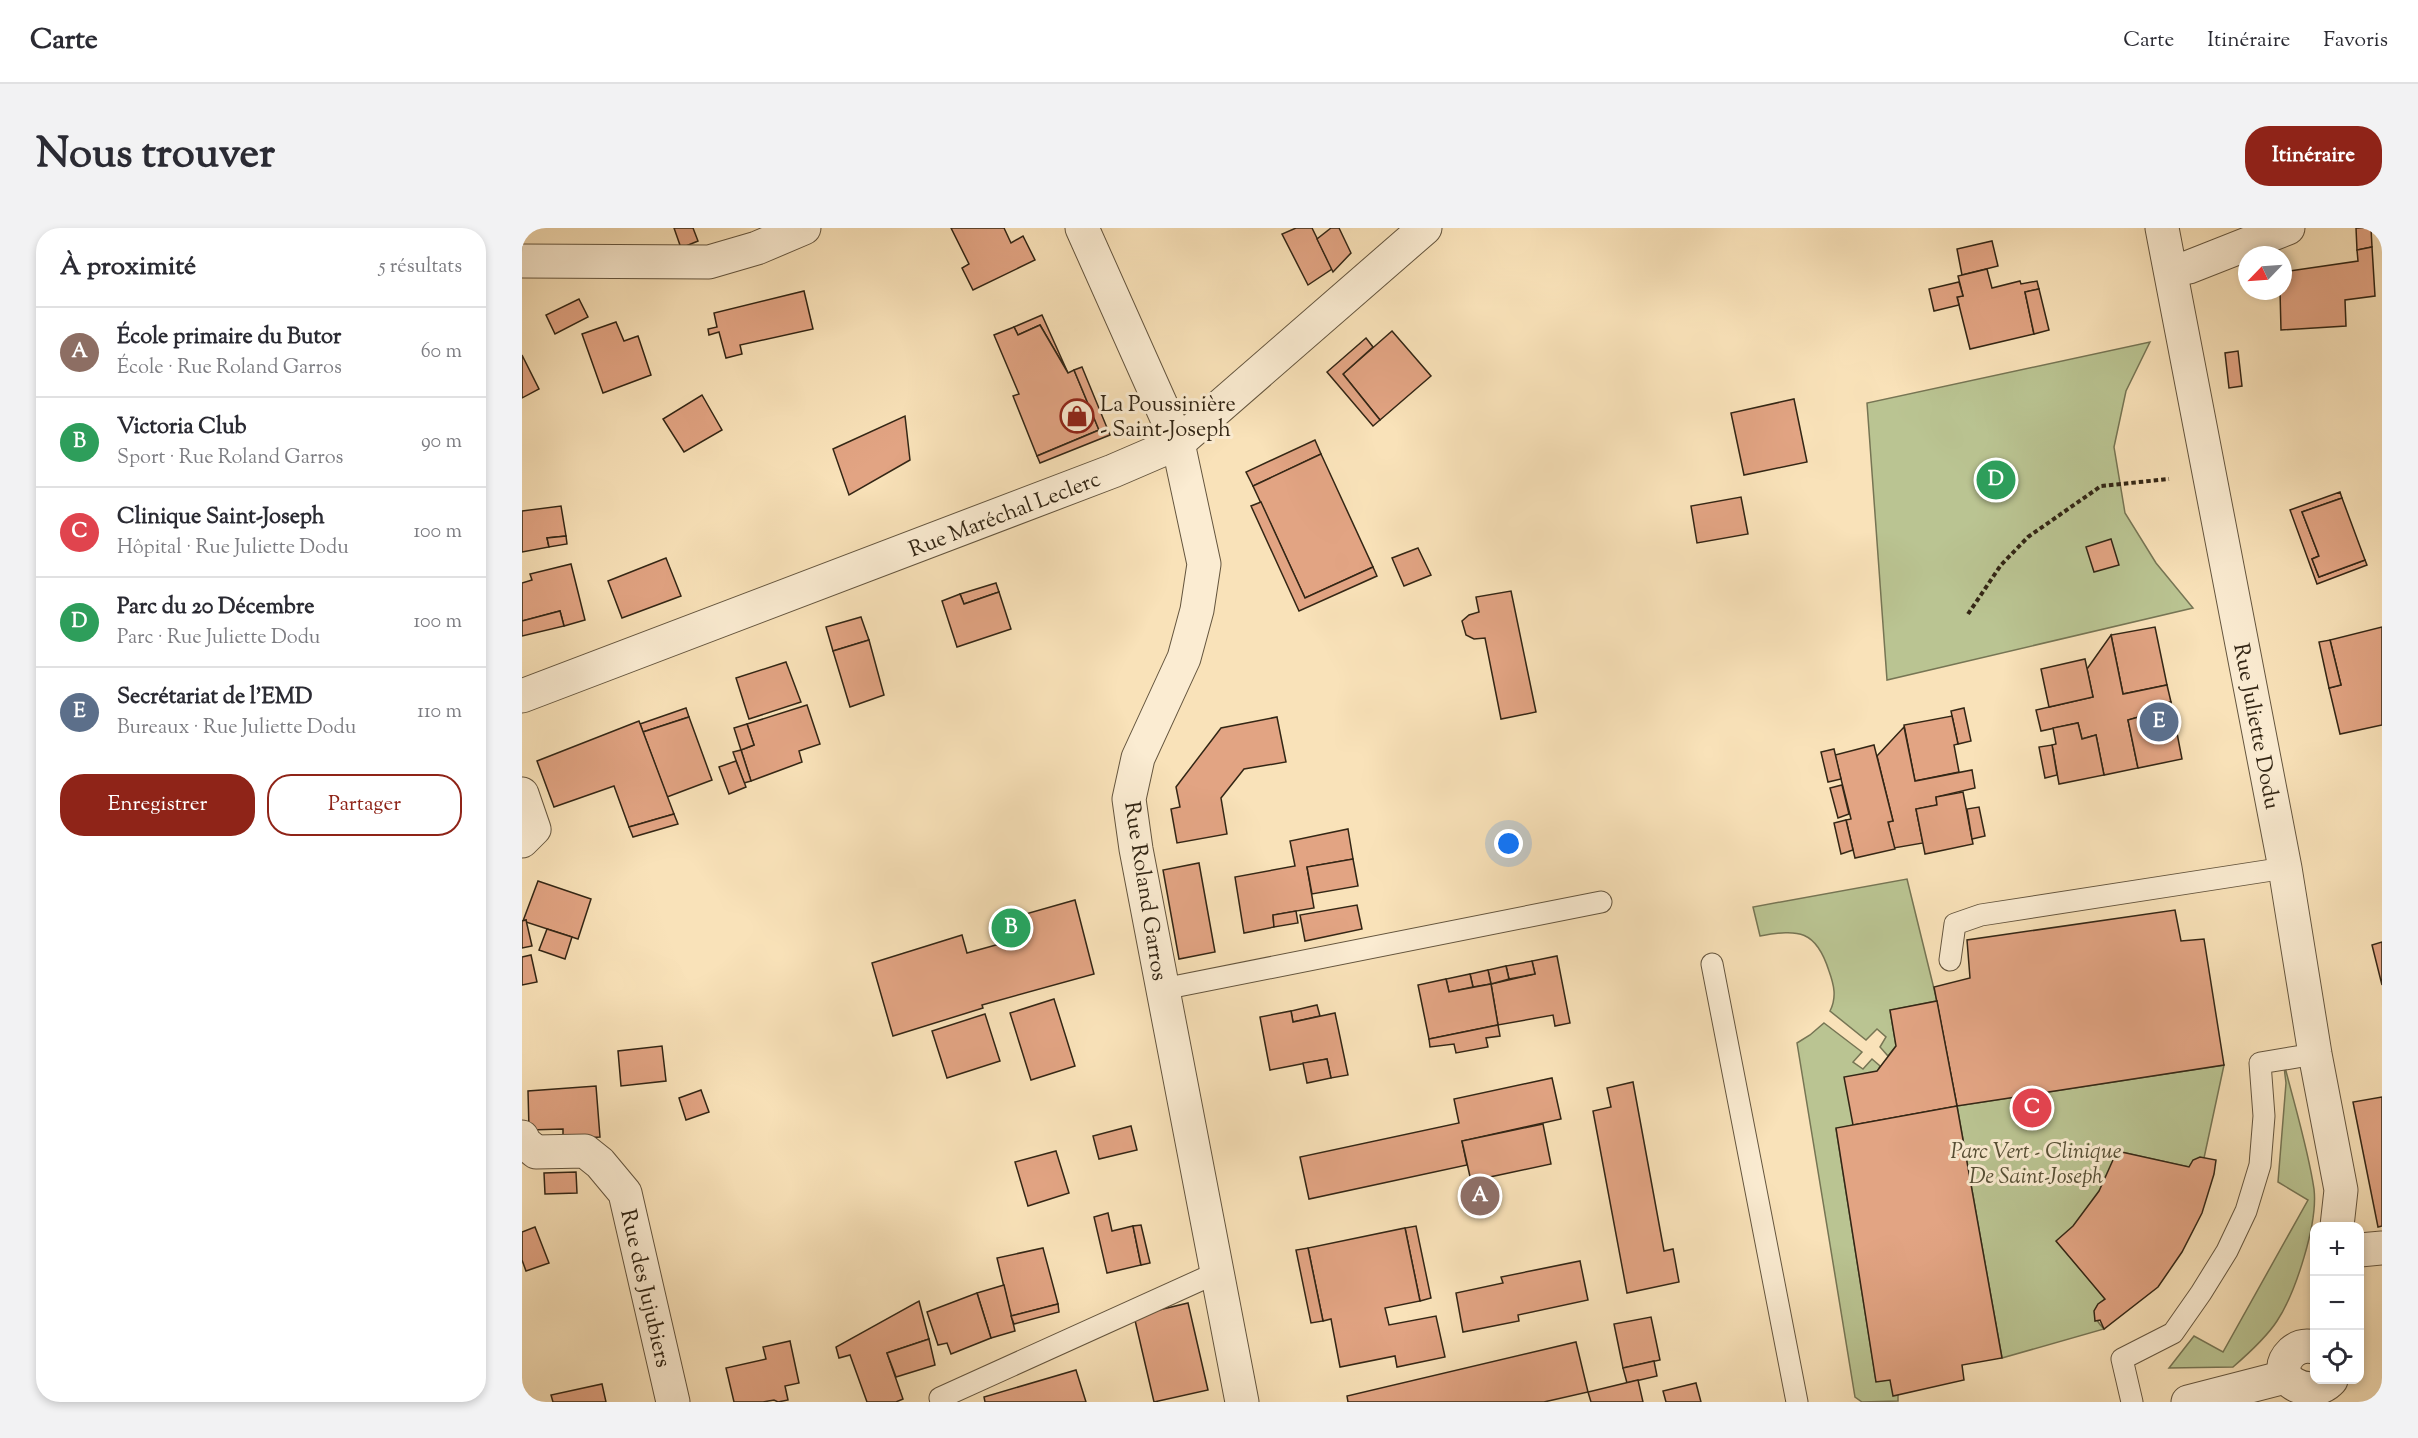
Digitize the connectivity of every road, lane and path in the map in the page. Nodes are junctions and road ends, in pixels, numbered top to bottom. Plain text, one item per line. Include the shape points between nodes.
1 (804, 228) edge
2 (1082, 228) edge
3 (1425, 228) edge
4 (2162, 228) edge
5 (2288, 228) edge
6 (522, 261) edge
7 (2171, 271) junction
8 (1178, 442) junction
9 (2169, 479) dead end
10 (1968, 614) dead end
11 (522, 696) edge
12 (522, 794) edge
13 (522, 841) edge
14 (2285, 868) junction
15 (1601, 902) dead end
16 (1950, 960) dead end
17 (1712, 964) dead end
18 (1163, 989) junction
19 (2315, 1054) junction
20 (522, 1137) edge
21 (2338, 1222) edge
22 (2382, 1248) edge
23 (2364, 1250) edge
24 (1216, 1273) junction
25 (2310, 1347) edge
26 (2285, 1377) junction
27 (2330, 1390) edge
28 (940, 1398) dead end
29 (673, 1402) edge
30 (1242, 1402) edge
31 (1797, 1402) edge
32 (2132, 1402) edge
33 (2188, 1402) edge

1 - 6 street via 709,262
2 - 8 street, Rue Roland Garros
3 - 8 street, Rue Maréchal Leclerc
4 - 7 street, Rue Juliette Dodu
5 - 7 street
7 - 14 street, Rue Juliette Dodu
8 - 11 street, Rue Maréchal Leclerc via 1113,471
8 - 18 street, Rue Roland Garros via 1204,564 1184,658 1137,758 1129,799
9 - 10 path via 2101,486 2028,537 2001,565
12 - 13 street via 534,830
14 - 16 lane via 1981,915 1955,924
14 - 19 street, Rue Juliette Dodu
15 - 18 lane
17 - 31 lane
18 - 24 street, Rue Roland Garros
19 - 21 street, Rue Juliette Dodu via 2341,1190
19 - 32 lane via 2260,1063 2265,1116 2260,1165 2246,1210 2227,1251 2173,1333 2122,1359
20 - 29 street, Rue des Jujubiers via 536,1152 585,1151 625,1193
22 - 23 street
24 - 28 lane
24 - 30 street, Rue Roland Garros
25 - 26 street via 2289,1355
26 - 27 street via 2302,1394
26 - 33 street

